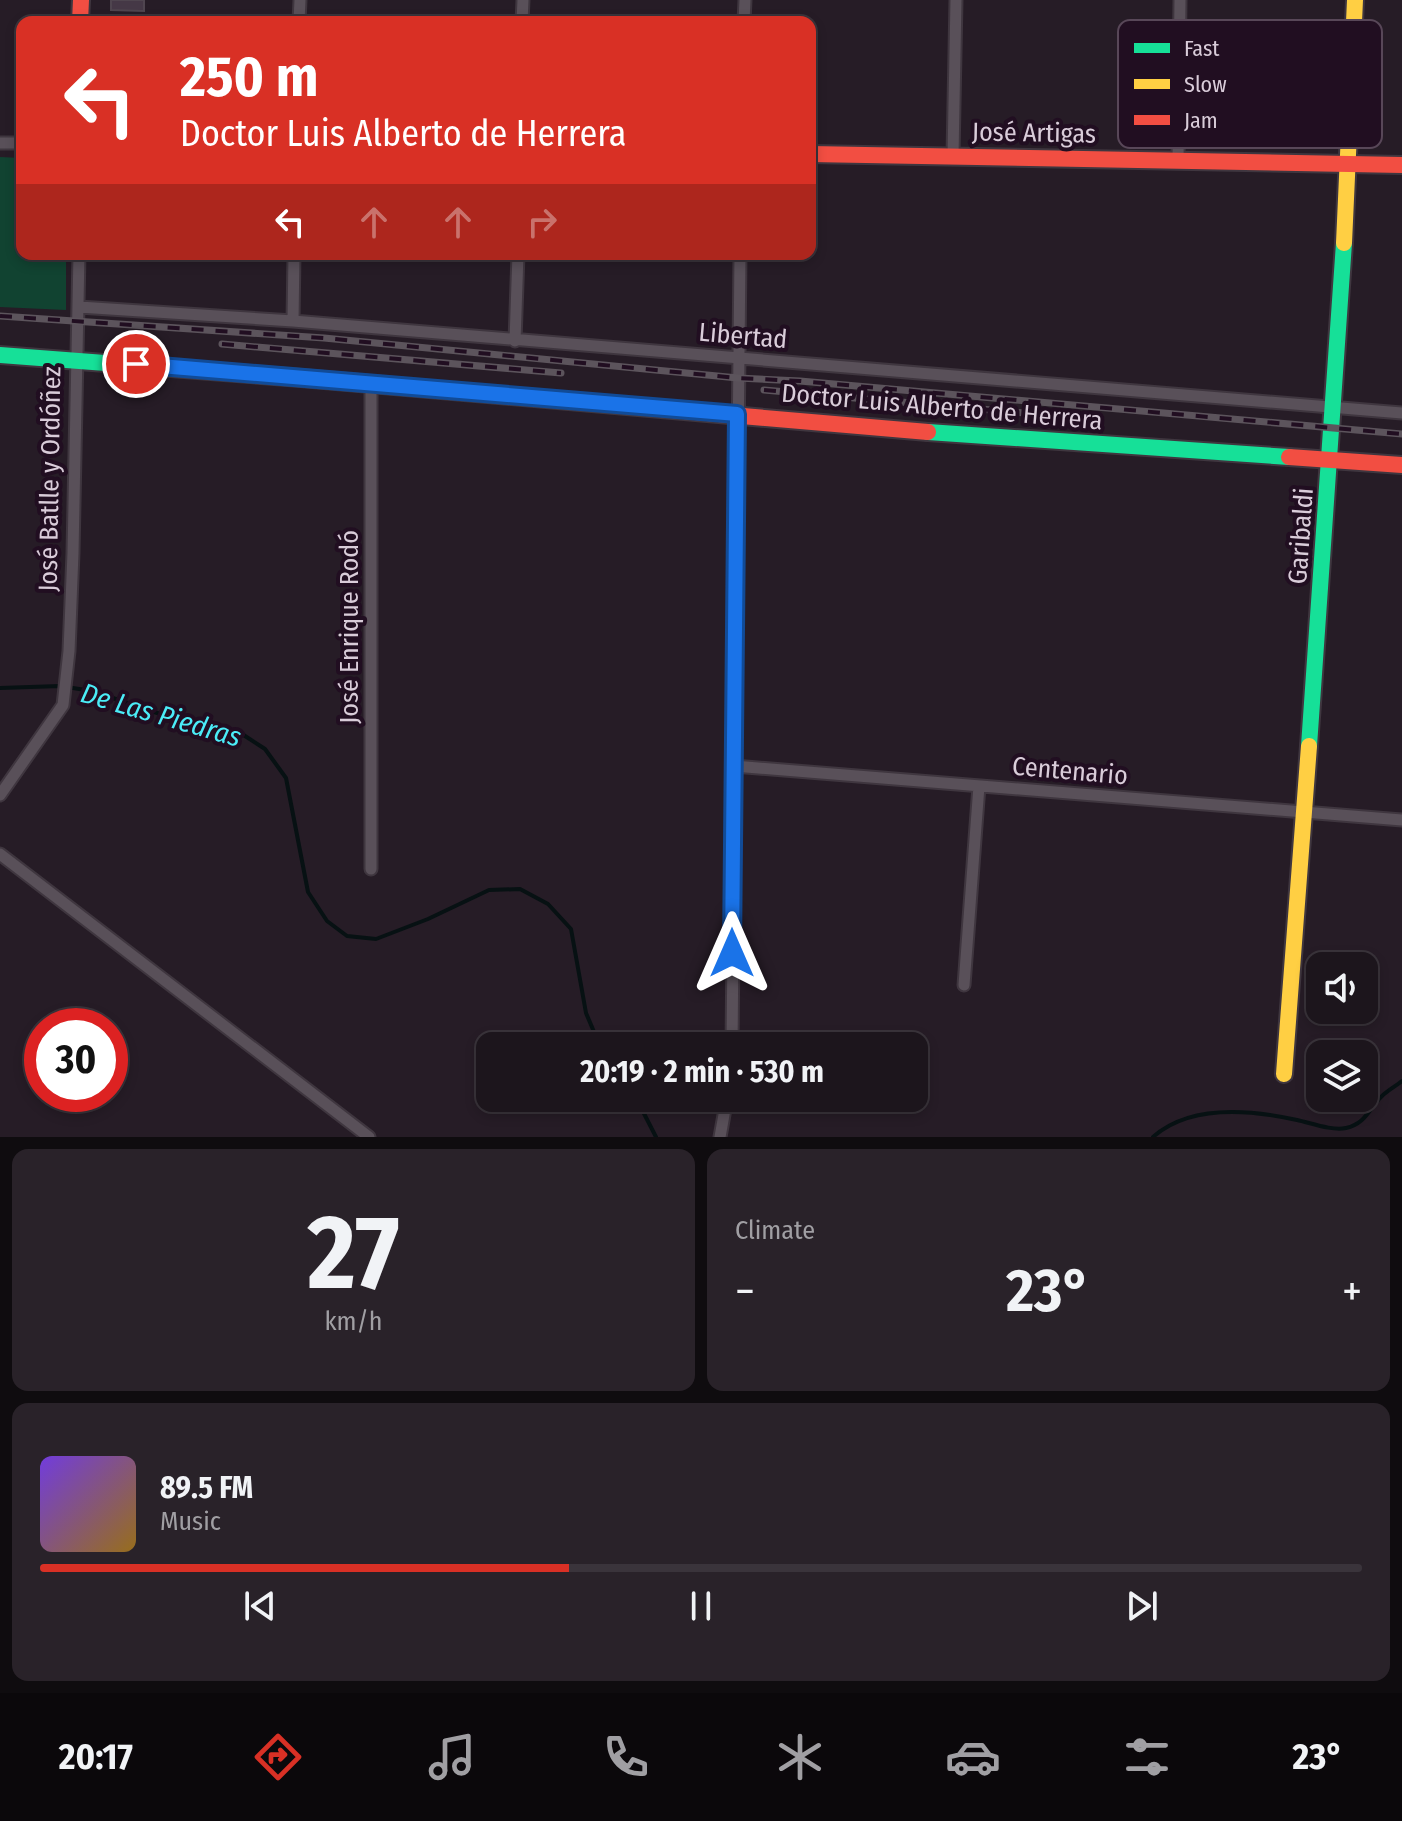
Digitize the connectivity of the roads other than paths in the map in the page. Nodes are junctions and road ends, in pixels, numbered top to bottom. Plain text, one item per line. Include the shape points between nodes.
1 (956, 0) edge
2 (1180, 0) edge
3 (1355, 0) edge
4 (1180, 20) edge
5 (1354, 20) edge
6 (1178, 148) edge
7 (1350, 148) edge
8 (816, 154) edge
9 (953, 156) junction
10 (1178, 160) junction
11 (1350, 164) junction
12 (1402, 165) edge
13 (79, 260) edge
14 (294, 260) edge
15 (518, 260) edge
16 (740, 260) edge
17 (79, 307) junction
18 (293, 321) junction
19 (515, 341) junction
20 (0, 355) edge
21 (739, 357) junction
22 (77, 359) junction
23 (371, 384) junction
24 (1335, 408) junction
25 (1402, 413) edge
26 (737, 414) junction
27 (1331, 458) junction
28 (1402, 465) edge
29 (734, 766) junction
30 (979, 786) junction
31 (0, 795) edge
32 (1303, 814) junction
33 (1402, 820) edge
34 (0, 854) edge
35 (371, 869) dead end
36 (964, 985) dead end
37 (732, 1032) edge
38 (1284, 1074) dead end
39 (724, 1112) edge
40 (369, 1137) edge
41 (720, 1137) edge

1 - 9 street
2 - 4 street
3 - 5 street, Garibaldi
6 - 10 street
7 - 11 street, Garibaldi
8 - 9 street, José Artigas
9 - 10 street, José Artigas
10 - 11 street, José Artigas
11 - 12 street, José Artigas
11 - 24 street, Garibaldi
13 - 17 street, José Batlle y Ordóñez
14 - 18 street
15 - 19 street
16 - 21 street
17 - 18 street, Libertad
17 - 22 street, José Batlle y Ordóñez
18 - 19 street, Libertad
19 - 21 street, Libertad
20 - 22 street, Doctor Luis Alberto de Herrera
21 - 24 street, Libertad
21 - 26 street
22 - 23 street, Doctor Luis Alberto de Herrera
22 - 31 street, José Batlle y Ordóñez via 63,705
23 - 26 street, Doctor Luis Alberto de Herrera
23 - 35 street, José Enrique Rodó
24 - 25 street, Libertad
24 - 27 street, Garibaldi
26 - 27 street, Doctor Luis Alberto de Herrera via 1002,438
26 - 29 street
27 - 28 street, Doctor Luis Alberto de Herrera
27 - 32 street, Garibaldi
29 - 30 street, Centenario
29 - 37 street
30 - 32 street, Centenario
30 - 36 street
32 - 33 street, Centenario
32 - 38 street, Garibaldi
34 - 40 street
39 - 41 street

